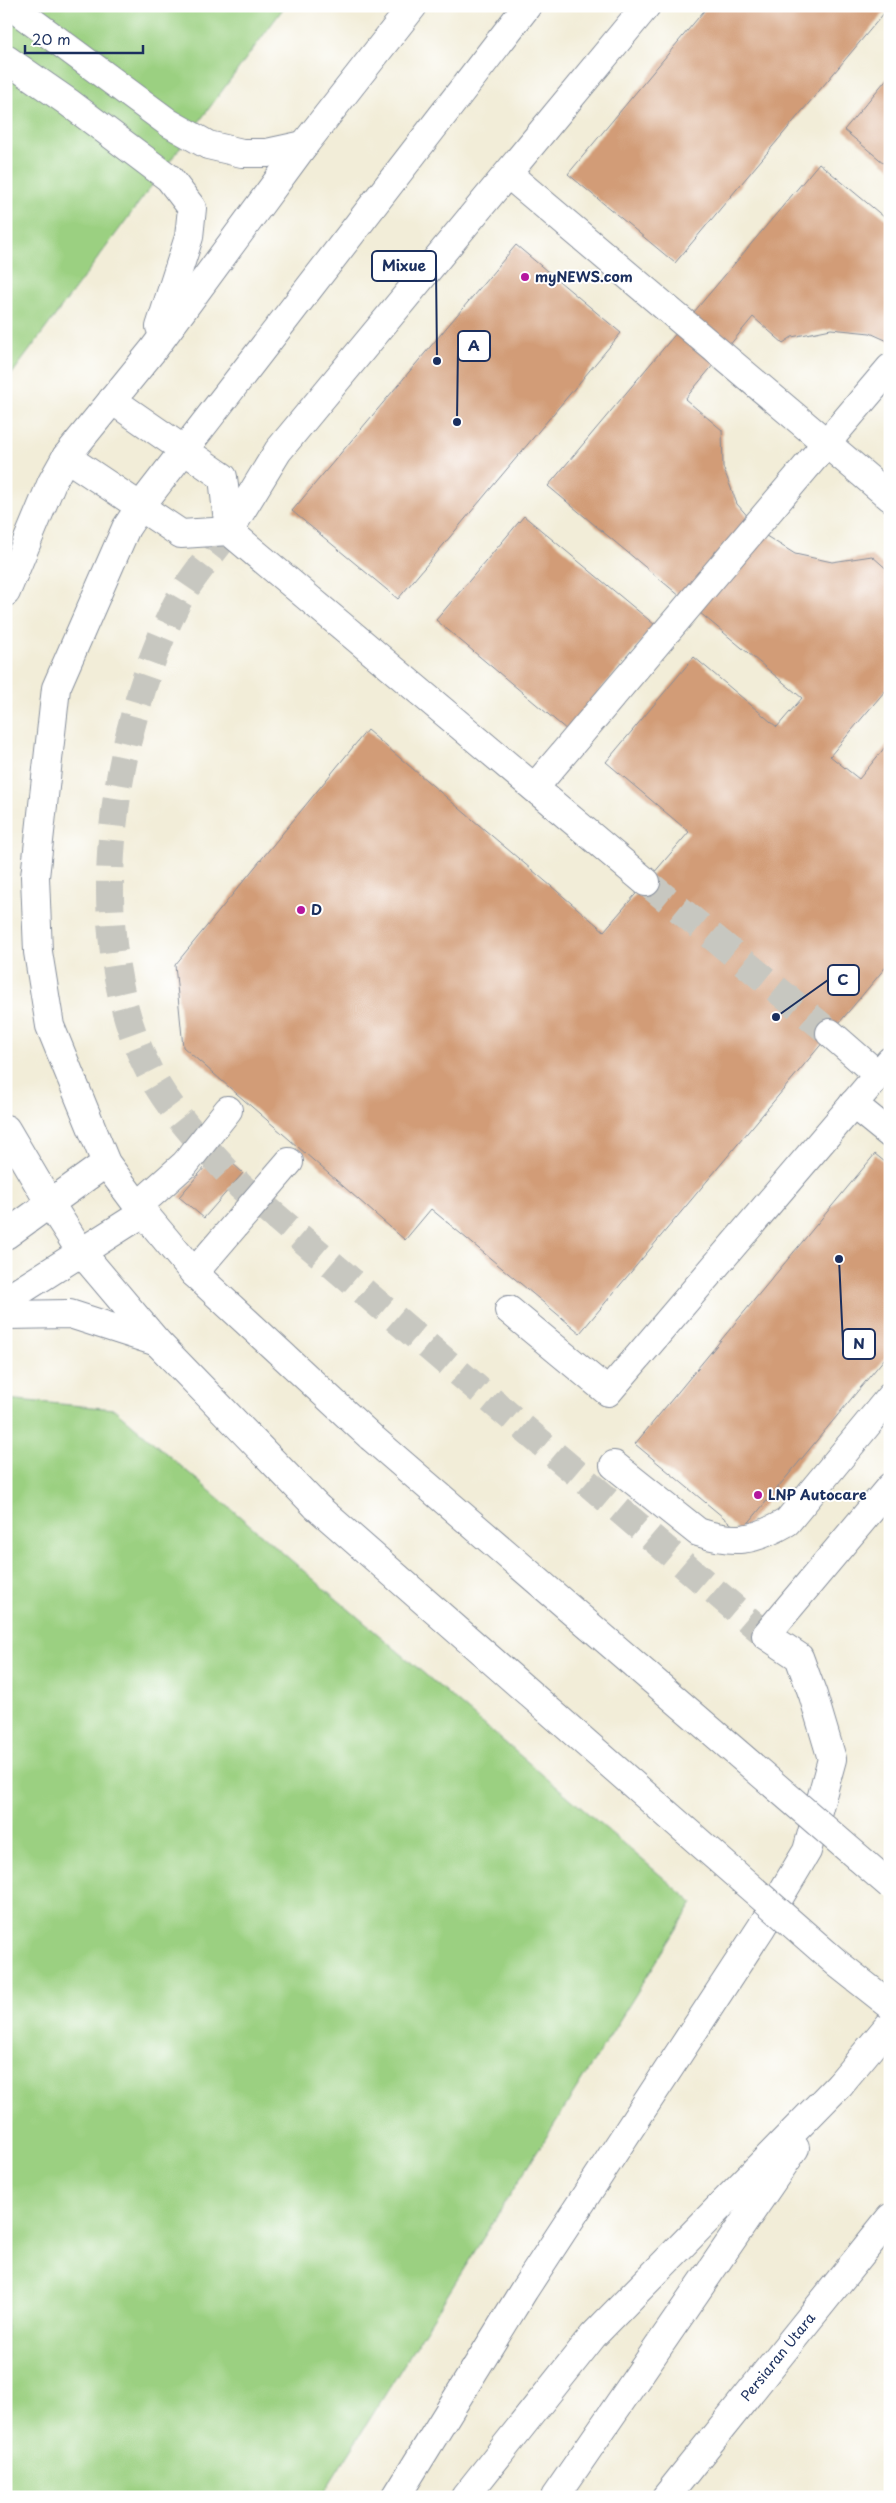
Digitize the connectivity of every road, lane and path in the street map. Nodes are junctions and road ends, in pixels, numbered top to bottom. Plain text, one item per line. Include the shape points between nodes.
1 (11, 6) edge
2 (413, 6) edge
3 (527, 6) edge
4 (646, 6) edge
5 (6, 59) edge
6 (304, 145) junction
7 (508, 174) junction
8 (153, 350) junction
9 (890, 368) edge
10 (112, 400) junction
11 (826, 443) junction
12 (183, 450) junction
13 (66, 457) junction
14 (890, 497) edge
15 (140, 507) junction
16 (229, 531) junction
17 (6, 592) edge
18 (536, 787) junction
19 (646, 882) tunnel mouth
20 (830, 1033) tunnel mouth
21 (884, 1068) edge
22 (853, 1104) junction
23 (228, 1110) dead end
24 (6, 1129) edge
25 (890, 1134) edge
26 (289, 1162) dead end
27 (106, 1163) junction
28 (49, 1202) junction
29 (141, 1210) junction
30 (6, 1235) edge
31 (81, 1252) junction
32 (194, 1272) junction
33 (6, 1300) edge
34 (508, 1310) dead end
35 (6, 1315) edge
36 (157, 1342) junction
37 (890, 1397) edge
38 (614, 1465) dead end
39 (890, 1487) edge
40 (890, 1885) edge
41 (890, 2005) edge
42 (890, 2024) edge
43 (840, 2084) junction
44 (890, 2218) edge
45 (396, 2497) edge
46 (465, 2497) edge
47 (555, 2497) edge
48 (666, 2497) edge

1 - 6 main road via 169,123 208,146 242,153 267,153
2 - 6 main road
3 - 12 main road
4 - 7 main road
5 - 8 main road via 168,178 192,208 189,237
6 - 8 main road
7 - 11 main road
7 - 16 main road via 278,451
8 - 10 main road
9 - 11 main road
10 - 12 main road
10 - 13 main road
11 - 14 main road
11 - 18 main road
12 - 15 main road
12 - 16 main road via 223,477
13 - 15 main road
13 - 17 main road via 52,482
15 - 16 main road via 181,534
15 - 27 main road via 126,528 56,688 36,877 38,952 50,1026
16 - 18 main road
18 - 19 main road
20 - 21 main road
21 - 22 main road
22 - 25 main road
22 - 34 main road via 608,1392
23 - 29 main road via 185,1164
24 - 28 main road
26 - 32 main road
27 - 28 main road
27 - 29 main road
28 - 30 main road
28 - 31 main road
29 - 31 main road
29 - 32 main road
31 - 33 main road
31 - 36 main road
32 - 40 main road, bridge via 371,1437
35 - 36 main road via 70,1314
36 - 41 main road, bridge via 317,1507 838,1964
37 - 38 main road via 787,1522 765,1535 740,1541 698,1532
39 - 45 main road via 766,1635 799,1657 814,1695 832,1759 806,1851 761,1928 524,2290
42 - 43 main road
43 - 46 main road via 593,2336
43 - 47 main road
44 - 48 main road, Persiaran Utara

